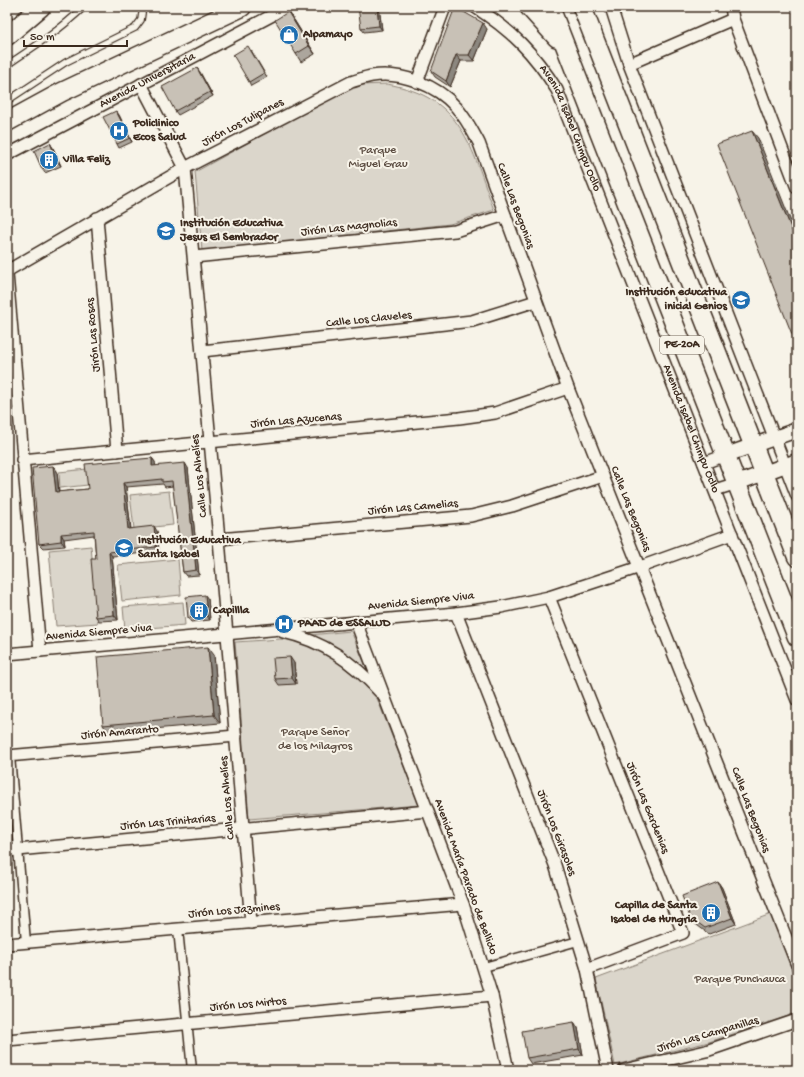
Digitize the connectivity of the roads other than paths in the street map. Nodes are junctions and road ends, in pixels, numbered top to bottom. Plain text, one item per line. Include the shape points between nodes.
1 (41, 7) edge
2 (84, 7) edge
3 (142, 7) edge
4 (242, 7) edge
5 (288, 7) edge
6 (445, 7) edge
7 (475, 7) edge
8 (529, 7) edge
9 (550, 7) edge
10 (611, 7) edge
11 (731, 7) edge
12 (583, 8) edge
13 (733, 19) junction
14 (7, 36) edge
15 (568, 53) junction
16 (629, 64) junction
17 (7, 65) edge
18 (417, 82) junction
19 (141, 84) junction
20 (7, 102) edge
21 (7, 122) edge
22 (7, 155) edge
23 (185, 168) junction
24 (795, 174) edge
25 (797, 188) edge
26 (505, 215) junction
27 (97, 218) junction
28 (194, 257) junction
29 (7, 272) edge
30 (536, 301) junction
31 (202, 351) junction
32 (568, 388) junction
33 (797, 430) edge
34 (775, 438) junction
35 (209, 442) junction
36 (754, 446) junction
37 (117, 450) junction
38 (726, 455) junction
39 (22, 460) junction
40 (704, 463) junction
41 (791, 463) edge
42 (764, 473) junction
43 (603, 476) junction
44 (737, 483) junction
45 (715, 490) junction
46 (797, 496) edge
47 (732, 534) junction
48 (219, 539) junction
49 (797, 557) edge
50 (640, 567) junction
51 (549, 597) junction
52 (456, 613) junction
53 (356, 622) junction
54 (275, 630) junction
55 (227, 634) junction
56 (797, 637) edge
57 (40, 651) junction
58 (7, 654) edge
59 (384, 696) junction
60 (797, 700) edge
61 (236, 736) junction
62 (9, 756) edge
63 (428, 811) junction
64 (244, 829) junction
65 (13, 851) edge
66 (464, 904) junction
67 (252, 923) junction
68 (178, 929) junction
69 (578, 940) junction
70 (26, 942) junction
71 (7, 944) edge
72 (797, 965) edge
73 (484, 967) junction
74 (587, 969) junction
75 (492, 996) junction
76 (797, 1020) edge
77 (187, 1023) junction
78 (7, 1040) edge
79 (192, 1070) edge
80 (508, 1070) edge
81 (608, 1070) edge
82 (624, 1070) edge

1 - 14 main road
2 - 17 lane via 48,38
3 - 20 lane via 141,20 135,28 66,62
4 - 21 main road, Avenida Universitaria via 62,92
5 - 19 street, Avenida Universitaria
6 - 18 street
7 - 40 street, Avenida Isabel Chimpu Ocllo via 511,32 528,49 557,90
8 - 15 main road via 549,27
9 - 15 main road, Avenida Isabel Chimpu Ocllo / PE-20A
10 - 16 street
11 - 13 street
12 - 36 main road, PE-20A
13 - 16 street
13 - 24 street
15 - 38 main road, Avenida Isabel Chimpu Ocllo / PE-20A
16 - 34 street
18 - 23 street, Jirón Los Tulipanes via 389,75 372,76 351,82
18 - 26 street, Calle Las Begonias via 443,96 455,106 468,123 479,143
19 - 22 street, Avenida Universitaria
19 - 23 street, Calle Los Alhelíes
23 - 27 street, Jirón Los Tulipanes
23 - 28 street, Calle Los Alhelíes
24 - 25 street
26 - 28 street, Jirón Las Magnolias via 455,231
26 - 30 street, Calle Las Begonias
27 - 29 street, Jirón Los Tulipanes
27 - 37 street, Jirón Las Rosas
28 - 31 street, Calle Los Alhelíes
29 - 39 street
30 - 31 street, Calle Los Claveles via 464,322
30 - 32 street, Calle Las Begonias
31 - 35 street, Calle Los Alhelíes
32 - 35 street, Jirón Las Azucenas via 495,413
32 - 43 street, Calle Las Begonias
33 - 34 street
34 - 36 street
34 - 41 street
35 - 37 street, Jirón Las Azucenas
35 - 48 street, Calle Los Alhelíes
36 - 38 street
36 - 42 main road, PE-20A
37 - 39 street, Jirón Las Azucenas
38 - 40 street
38 - 44 main road, Avenida Isabel Chimpu Ocllo / PE-20A
39 - 57 street
40 - 45 street, Avenida Isabel Chimpu Ocllo
41 - 42 street
41 - 46 street
42 - 44 street
42 - 49 main road, PE-20A
43 - 48 street, Jirón Las Camelias via 512,506 471,516
43 - 50 street, Calle Las Begonias
44 - 45 street
44 - 56 main road, Avenida Isabel Chimpu Ocllo / PE-20A
45 - 47 street, Avenida Isabel Chimpu Ocllo
47 - 50 street, Avenida Siempre Viva
47 - 60 street, Avenida Isabel Chimpu Ocllo
48 - 55 street, Calle Los Alhelíes
50 - 51 street, Avenida Siempre Viva
50 - 72 street, Calle Las Begonias
51 - 52 street, Avenida Siempre Viva
51 - 74 street, Jirón Las Gardenias via 683,933
52 - 53 street, Avenida Siempre Viva
52 - 69 street, Jirón Los Girasoles via 555,865
53 - 54 street, Avenida Siempre Viva
53 - 59 street, Avenida María Parado de Bellido
54 - 55 street, Avenida Siempre Viva
54 - 59 street, Avenida María Parado de Bellido via 301,636 332,651 364,675
55 - 57 street, Avenida Siempre Viva
55 - 61 street, Calle Los Alhelíes
57 - 58 street, Avenida Siempre Viva
59 - 63 street, Avenida María Parado de Bellido
61 - 62 street, Jirón Amaranto
61 - 64 street, Calle Los Alhelíes
62 - 65 street
63 - 64 street, Jirón Las Trinitarias
63 - 66 street, Avenida María Parado de Bellido
64 - 65 street, Jirón Las Trinitarias
64 - 67 street, Calle Los Alhelíes
65 - 70 street
66 - 67 street, Jirón Los Jazmines
66 - 73 street, Avenida María Parado de Bellido
67 - 68 street, Jirón Los Jazmines
68 - 70 street, Jirón Los Jazmines
68 - 77 street
69 - 73 street
69 - 74 street, Jirón Los Girasoles
70 - 71 street, Jirón Los Jazmines
73 - 75 street, Avenida María Parado de Bellido
74 - 81 street, Jirón Los Girasoles
75 - 77 street, Jirón Los Mirtos
75 - 80 street, Avenida María Parado de Bellido
76 - 82 street, Jirón Las Campanillas via 706,1051
77 - 78 street, Jirón Los Mirtos
77 - 79 street

